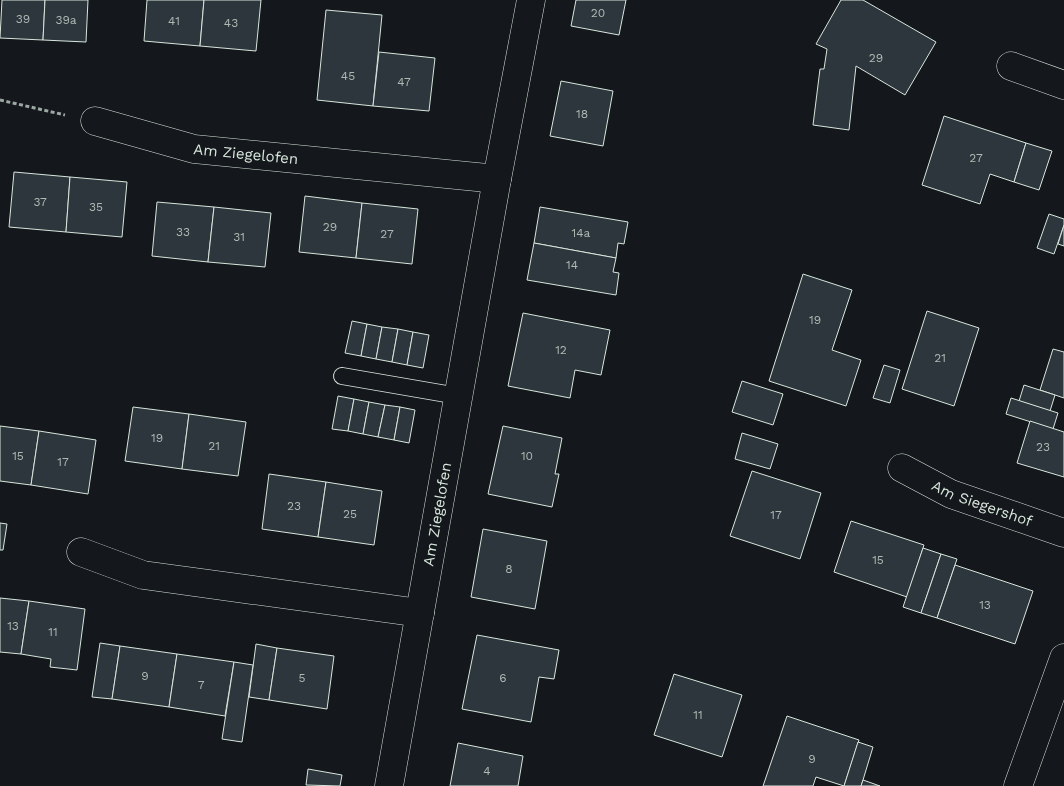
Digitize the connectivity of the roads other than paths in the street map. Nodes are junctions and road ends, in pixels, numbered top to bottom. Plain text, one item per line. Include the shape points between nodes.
1 (531, 0) edge
2 (1011, 66) dead end
3 (1064, 85) edge
4 (95, 121) road end
5 (497, 179) junction
6 (342, 376) dead end
7 (458, 396) junction
8 (902, 468) dead end
9 (1064, 533) edge
10 (81, 552) dead end
11 (420, 613) junction
12 (1064, 658) edge
13 (389, 786) edge
14 (1018, 786) edge

1 - 5 street, Am Ziegelofen
2 - 3 street
4 - 5 street, Am Ziegelofen via 194,148
5 - 7 street, Am Ziegelofen
6 - 7 lane
7 - 11 street, Am Ziegelofen
8 - 9 street, Am Siegershof via 951,494
10 - 11 street via 144,575
11 - 13 street, Am Ziegelofen
12 - 14 street

